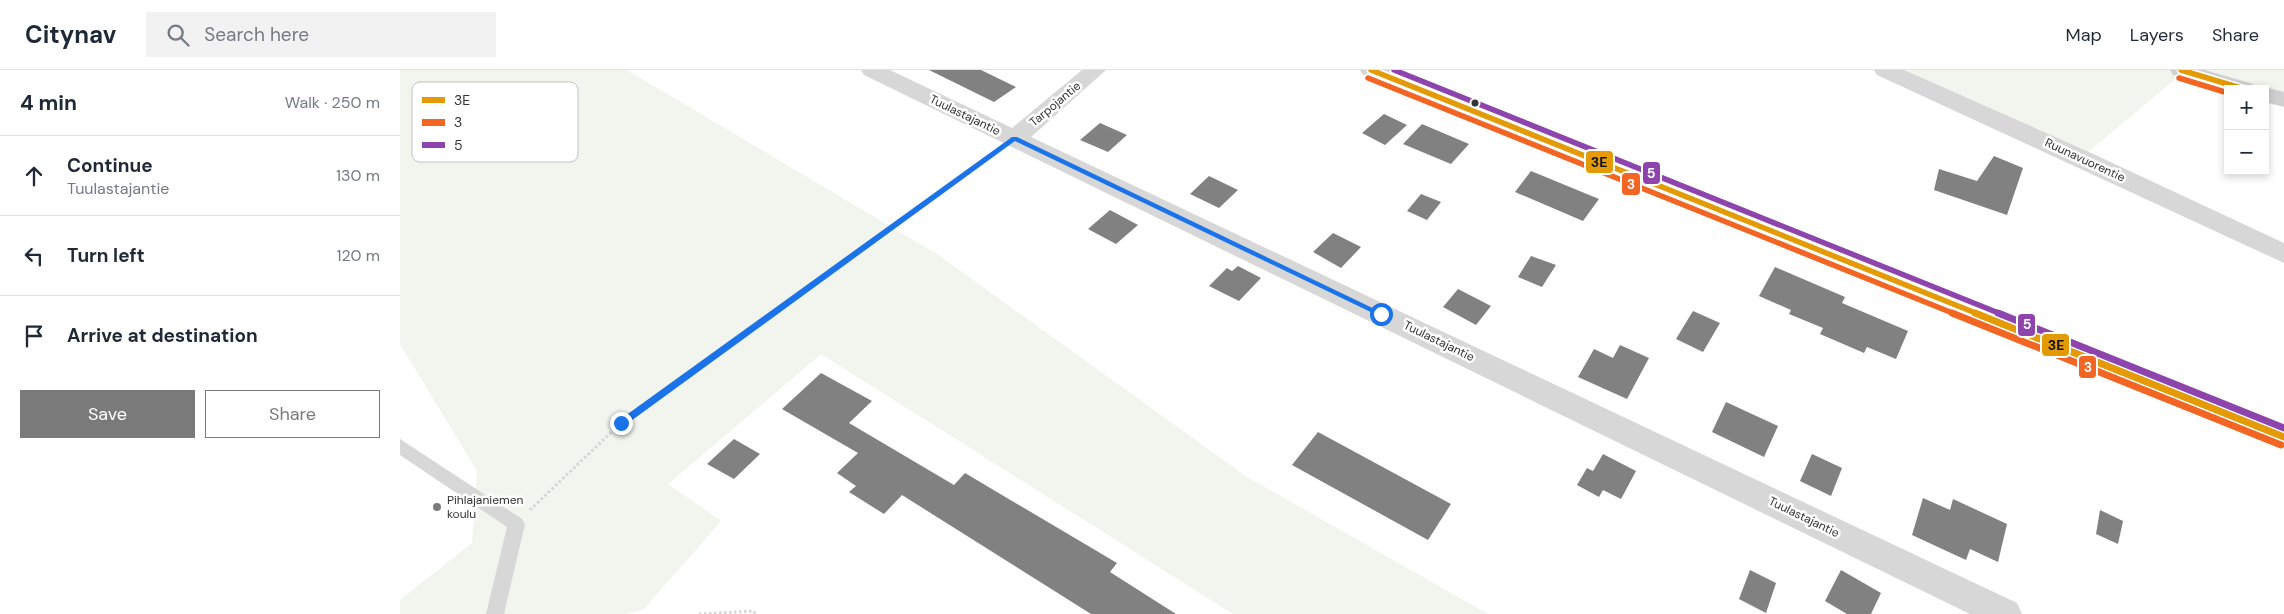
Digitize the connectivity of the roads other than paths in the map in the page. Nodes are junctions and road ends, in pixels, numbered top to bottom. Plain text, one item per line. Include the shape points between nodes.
1 (872, 70) edge
2 (1096, 70) edge
3 (1371, 70) edge
4 (1885, 70) edge
5 (2180, 70) edge
6 (2231, 85) edge
7 (2269, 95) edge
8 (2284, 100) edge
9 (1015, 138) junction
10 (2284, 254) edge
11 (2284, 437) edge
12 (400, 446) edge
13 (495, 614) edge
14 (2006, 614) edge

1 - 9 street, Tuulastajantie
2 - 9 street, Tarpojantie
3 - 11 street
4 - 10 street, Ruunavuorentie
5 - 6 street
7 - 8 street
9 - 14 street, Tuulastajantie
12 - 13 lane via 516,524

